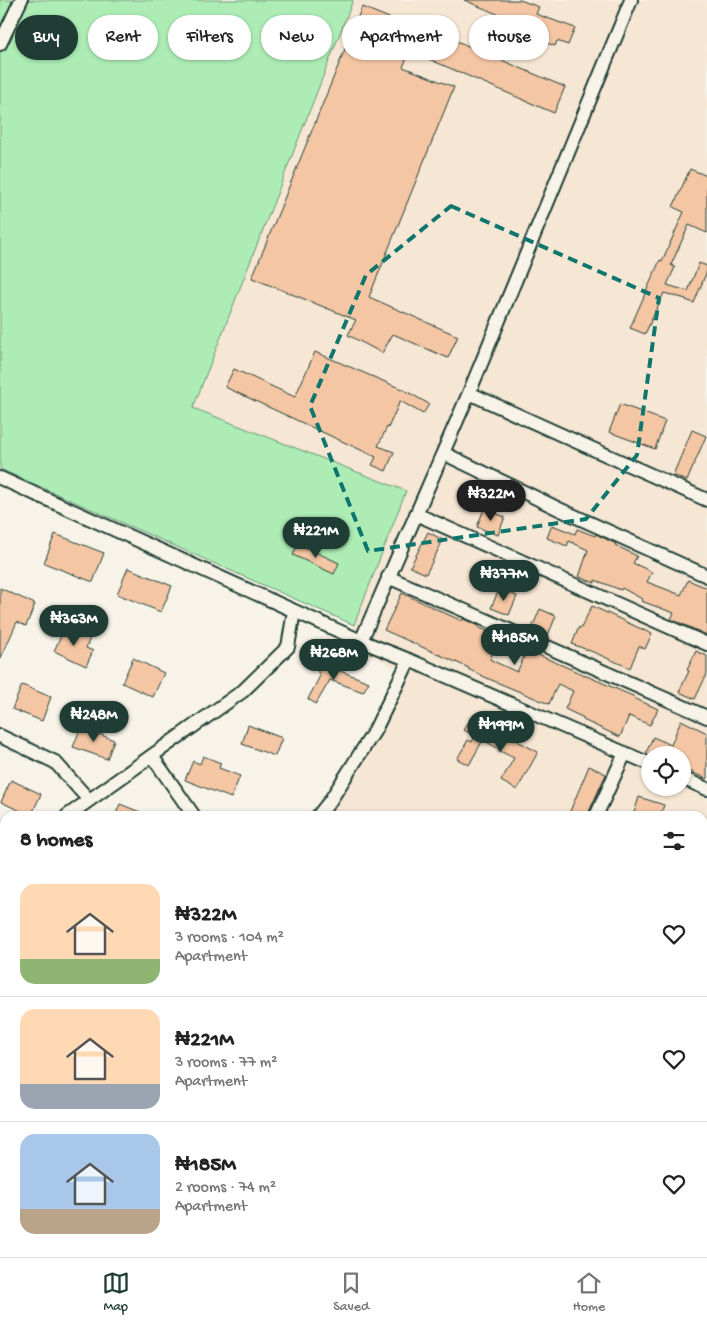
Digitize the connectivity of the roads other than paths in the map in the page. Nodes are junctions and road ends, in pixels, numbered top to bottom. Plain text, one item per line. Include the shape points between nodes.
1 (21, 0) edge
2 (631, 0) edge
3 (0, 44) edge
4 (469, 393) junction
5 (442, 453) junction
6 (0, 478) edge
7 (707, 500) edge
8 (416, 514) junction
9 (707, 576) edge
10 (388, 577) junction
11 (294, 611) junction
12 (361, 641) junction
13 (707, 644) edge
14 (409, 660) junction
15 (707, 717) edge
16 (0, 736) edge
17 (625, 753) junction
18 (152, 756) junction
19 (641, 760) edge
20 (691, 782) edge
21 (707, 789) edge
22 (89, 800) junction
23 (74, 811) edge
24 (190, 811) edge
25 (322, 811) edge
26 (598, 811) edge

1 - 3 street
2 - 4 street
4 - 5 street
4 - 7 street
5 - 8 street
5 - 9 street
6 - 11 street
8 - 10 street
8 - 13 street
10 - 12 street
10 - 15 street
11 - 12 street
11 - 18 street via 288,647 242,691
12 - 14 street
14 - 17 street
14 - 25 street via 375,730
16 - 22 street via 54,762
17 - 19 street
17 - 26 street
18 - 22 street
18 - 24 street
20 - 21 street
22 - 23 street

